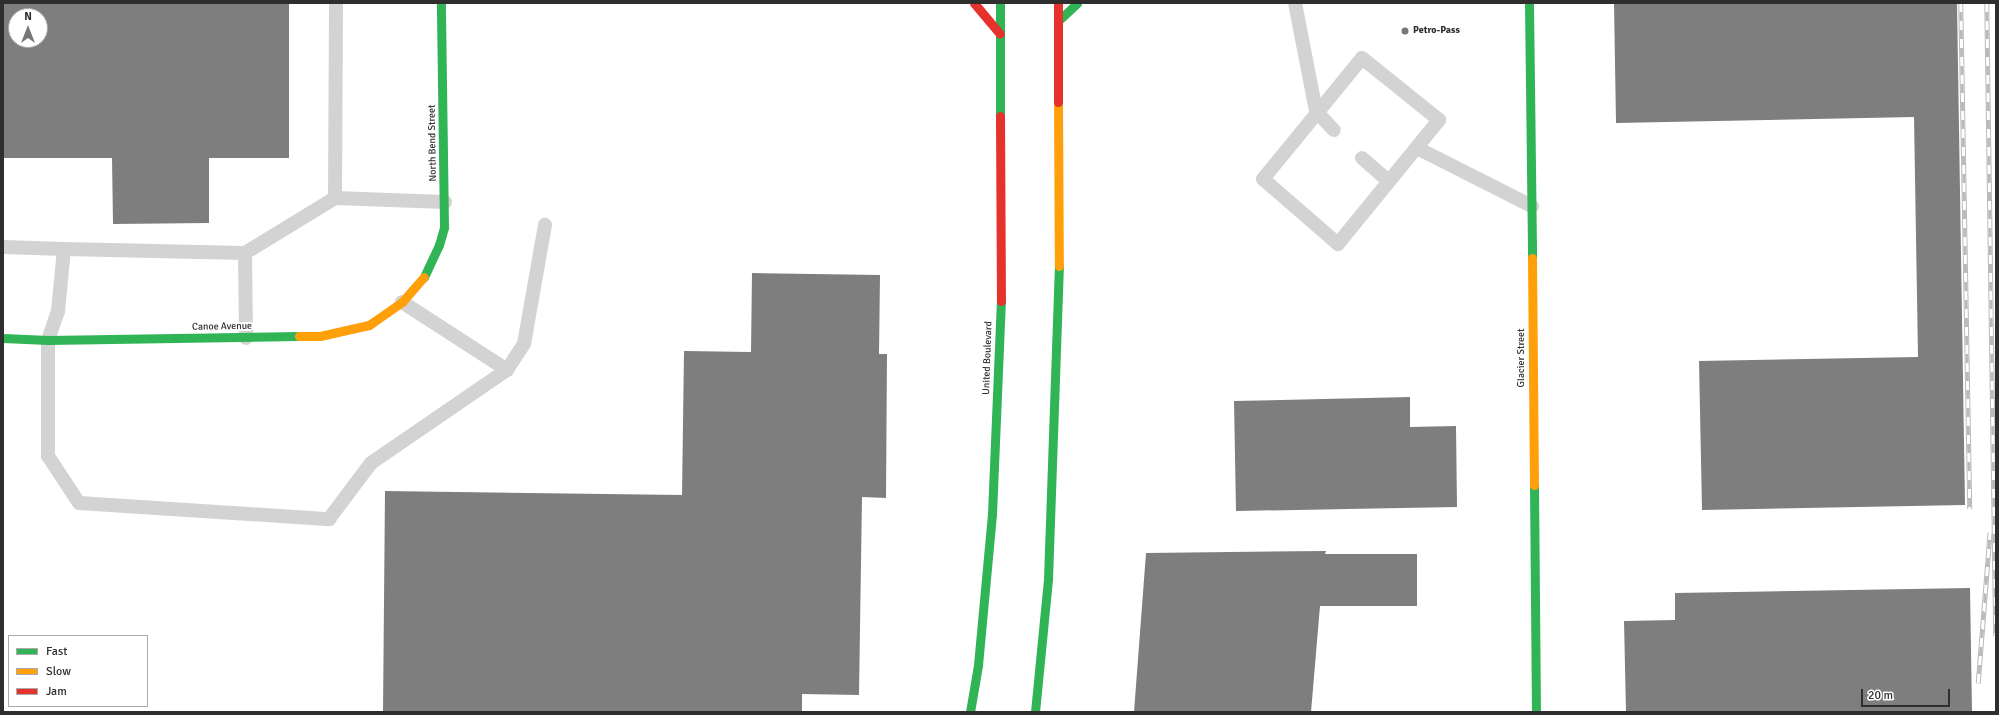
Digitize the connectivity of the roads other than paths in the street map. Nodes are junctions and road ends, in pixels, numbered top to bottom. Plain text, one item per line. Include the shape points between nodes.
1 (336, 3) edge
2 (441, 3) edge
3 (974, 3) edge
4 (1000, 3) edge
5 (1058, 3) edge
6 (1077, 3) edge
7 (1295, 3) edge
8 (1529, 3) edge
9 (1058, 21) junction
10 (1000, 34) junction
11 (1316, 111) junction
12 (1334, 130) dead end
13 (1417, 148) junction
14 (1362, 158) dead end
15 (1388, 181) junction
16 (335, 198) junction
17 (446, 202) junction
18 (1532, 206) junction
19 (545, 225) dead end
20 (3, 247) edge
21 (64, 249) junction
22 (244, 253) junction
23 (423, 279) joint
24 (402, 302) junction
25 (3, 338) edge
26 (246, 338) junction
27 (48, 340) junction
28 (507, 370) junction
29 (970, 712) edge
30 (1035, 712) edge
31 (1536, 712) edge

1 - 16 lane
2 - 17 main road, North Bend Street
3 - 10 main road
4 - 10 main road, United Boulevard
5 - 9 main road
6 - 9 main road
7 - 11 lane
8 - 18 main road, Glacier Street
9 - 30 main road via 1059,298 1048,579
10 - 29 main road, United Boulevard via 1001,328 992,514 978,665
11 - 12 lane
11 - 13 lane via 1362,58 1439,120
11 - 15 lane via 1263,179 1338,244
13 - 15 lane
13 - 18 lane
14 - 15 lane
16 - 17 lane
16 - 22 lane
17 - 23 main road, North Bend Street via 439,245
18 - 31 main road, Glacier Street
19 - 28 lane via 524,344
20 - 21 lane
21 - 22 lane
21 - 27 lane via 58,311
22 - 26 lane
23 - 24 main road, Canoe Avenue
24 - 26 main road, Canoe Avenue via 369,325 343,332 320,336
24 - 28 lane
25 - 27 main road, Canoe Avenue
26 - 27 main road, Canoe Avenue
27 - 28 lane via 48,456 79,503 330,518 372,463

